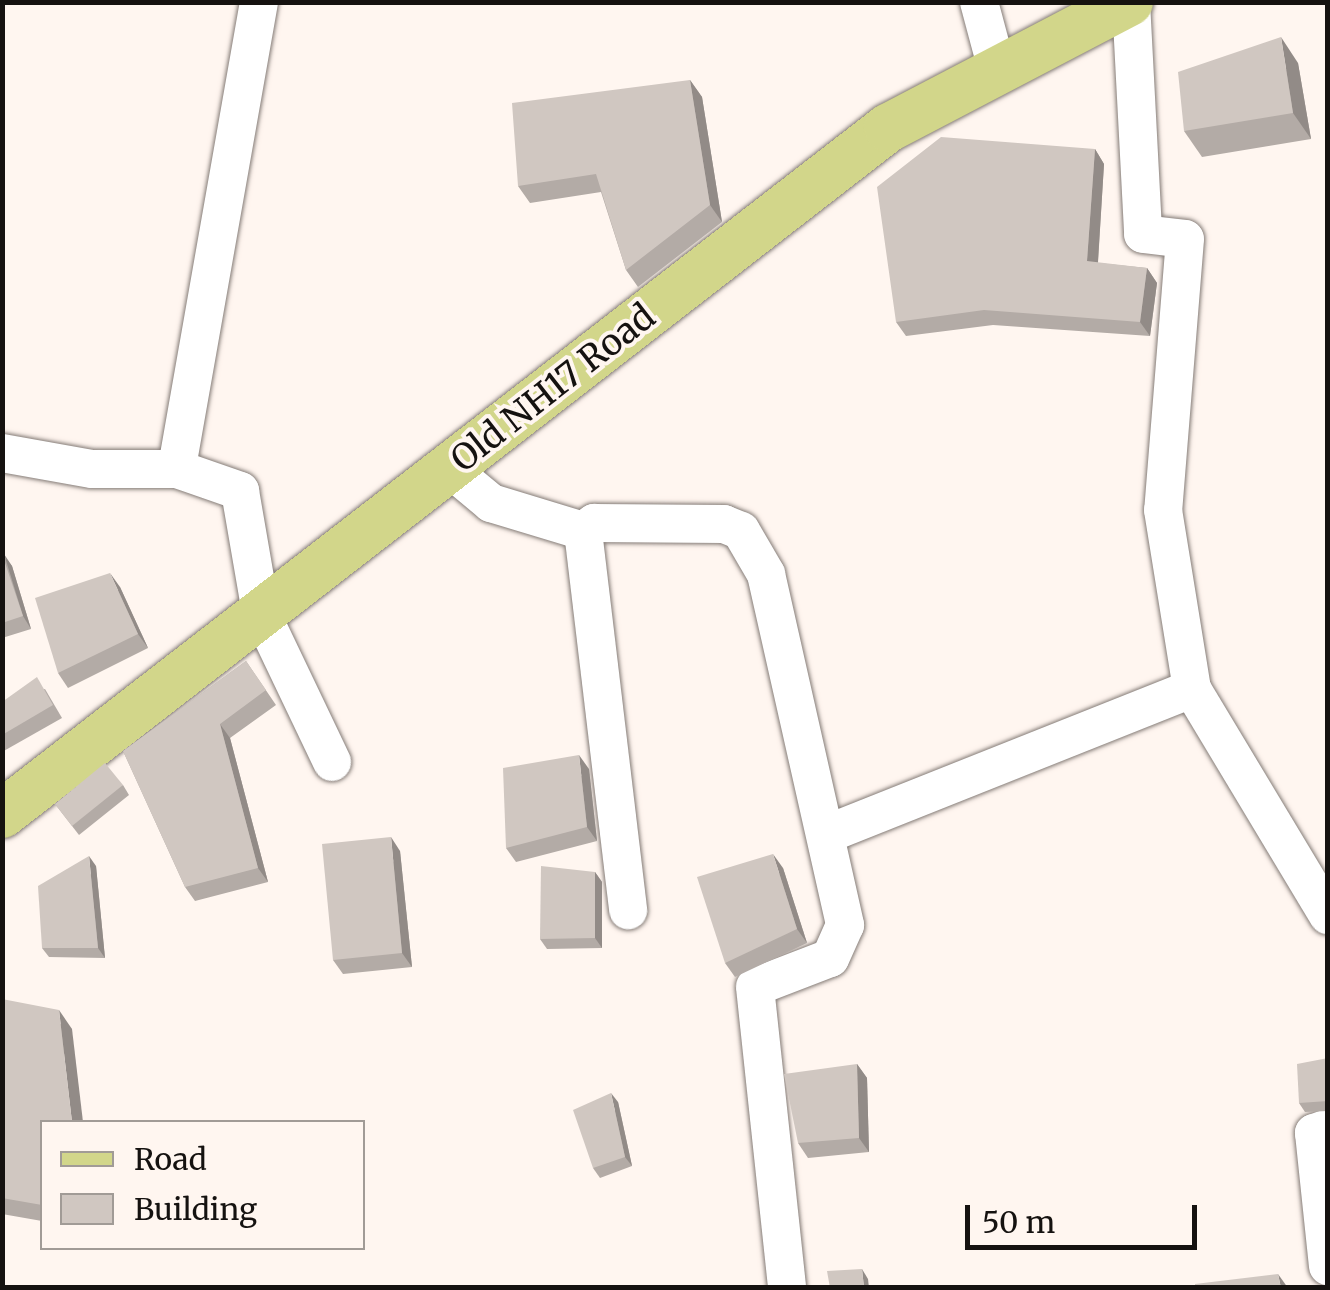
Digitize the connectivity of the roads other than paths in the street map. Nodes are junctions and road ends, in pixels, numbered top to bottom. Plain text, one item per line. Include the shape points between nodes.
1 (259, 2) edge
2 (979, 2) edge
3 (1130, 2) edge
4 (998, 74) junction
5 (2, 453) edge
6 (177, 468) junction
7 (450, 468) junction
8 (584, 531) junction
9 (262, 614) junction
10 (1192, 689) junction
11 (332, 762) dead end
12 (2, 814) edge
13 (827, 834) junction
14 (628, 910) dead end
15 (1328, 915) edge
16 (1328, 1128) edge
17 (1328, 1266) edge
18 (787, 1288) edge

1 - 6 street
2 - 4 street
3 - 4 main road, Old NH17 Road
3 - 10 street via 1143,234 1184,240 1163,510
4 - 7 main road, Old NH17 Road via 888,128
5 - 6 street via 92,469
6 - 9 street via 240,491
7 - 8 street via 491,503
7 - 9 main road, Old NH17 Road
8 - 13 street via 594,523 689,521 740,532 766,574
8 - 14 street
9 - 11 street
9 - 12 main road, Old NH17 Road
10 - 13 street
10 - 15 street
13 - 18 street via 842,944 830,958 755,987
16 - 17 street via 1314,1133

